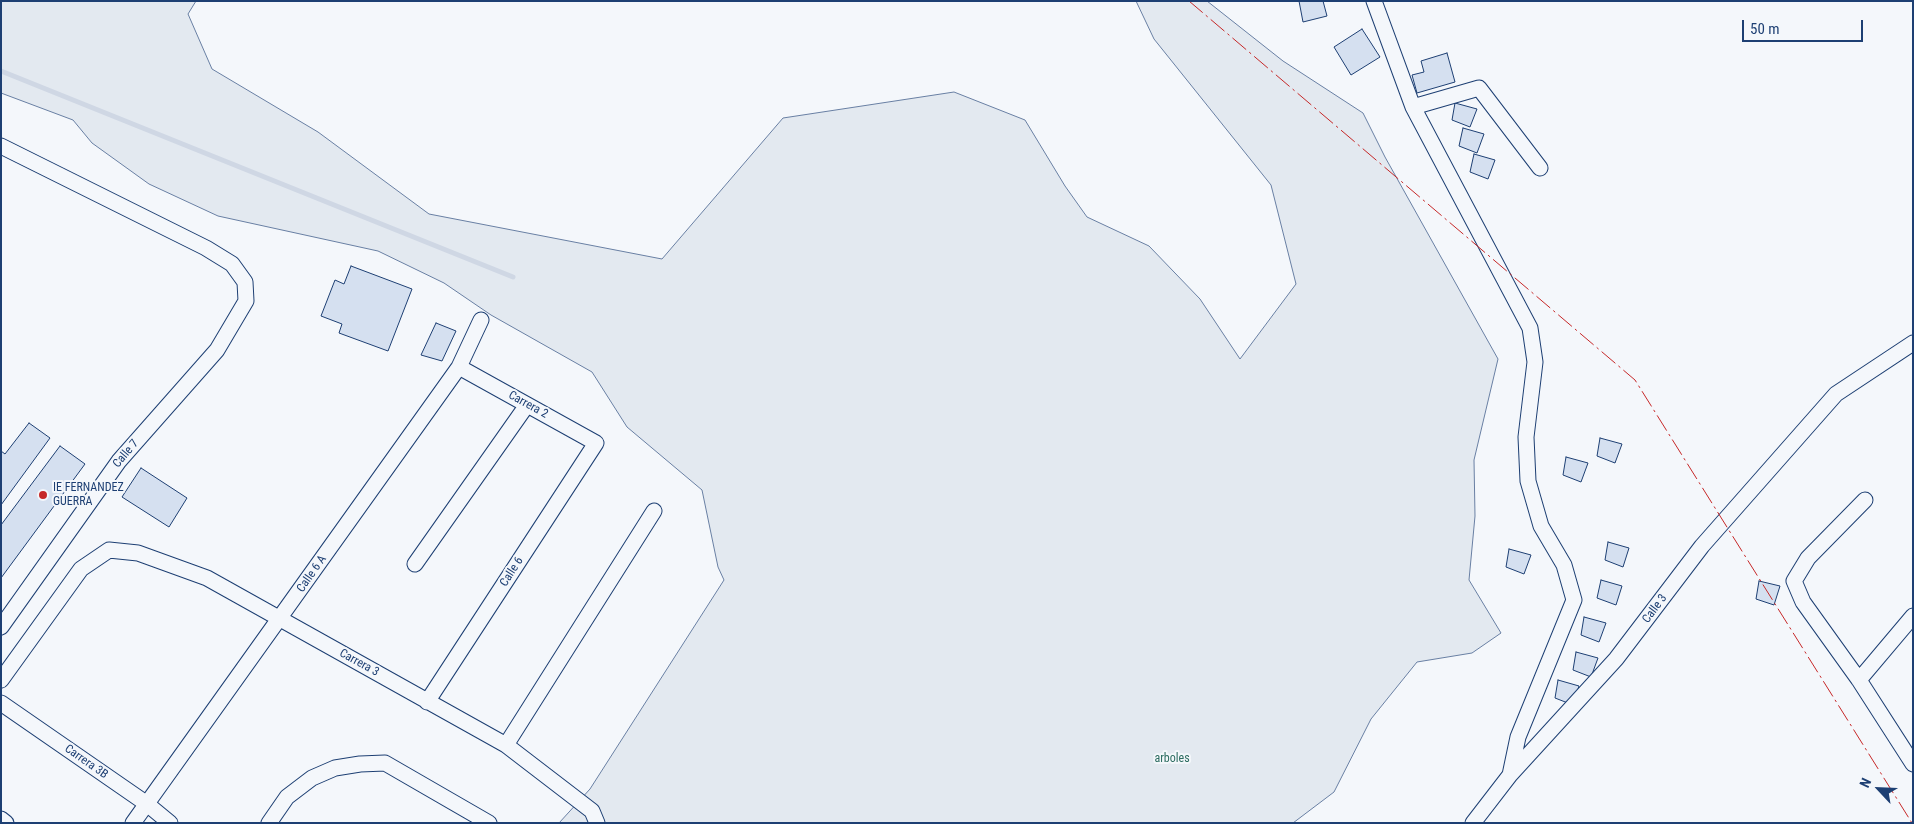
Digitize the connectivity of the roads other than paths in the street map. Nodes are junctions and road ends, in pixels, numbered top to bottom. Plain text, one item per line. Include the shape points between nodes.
1 (1374, 1) edge
2 (1413, 107) junction
3 (1, 146) edge
4 (1540, 168) dead end
5 (481, 320) dead end
6 (1913, 343) edge
7 (459, 367) junction
8 (527, 405) junction
9 (596, 443) joint
10 (1865, 500) dead end
11 (654, 511) dead end
12 (415, 564) dead end
13 (1913, 616) edge
14 (280, 619) junction
15 (1, 627) edge
16 (1, 680) edge
17 (1859, 680) junction
18 (427, 702) junction
19 (1, 703) edge
20 (506, 745) junction
21 (1913, 764) edge
22 (1510, 775) junction
23 (147, 804) junction
24 (594, 817) edge
25 (1, 819) edge
26 (6, 823) edge
27 (133, 823) edge
28 (170, 823) edge
29 (269, 823) edge
30 (489, 823) edge
31 (1473, 823) edge

1 - 2 street
2 - 4 street via 1479,88
2 - 22 street via 1530,328 1535,362 1526,437 1528,481 1541,526 1564,565 1574,600 1518,737
3 - 15 street, Calle 7 via 206,248 232,264 246,282 246,301 217,350 119,461
5 - 7 street, Calle 6 A
6 - 22 street, Calle 3 via 1836,394 1702,546 1616,659
7 - 8 street, Carrera 2
7 - 14 street, Calle 6 A
8 - 9 street, Carrera 2
8 - 12 street
9 - 18 street, Calle 6
10 - 17 street via 1808,558 1794,581 1803,602
11 - 20 street
13 - 17 street
14 - 16 street, Carrera 3 via 207,578 138,553 109,550 81,569
14 - 18 street, Carrera 3
14 - 23 street, Calle 6 A
17 - 21 street
18 - 20 street, Carrera 3
19 - 23 street, Carrera 3B
20 - 24 street, Carrera 3
22 - 31 street, Calle 3
23 - 27 street, Calle 6 A
23 - 28 street, Carrera 3B
25 - 26 street
29 - 30 street via 287,797 312,778 335,768 385,763

